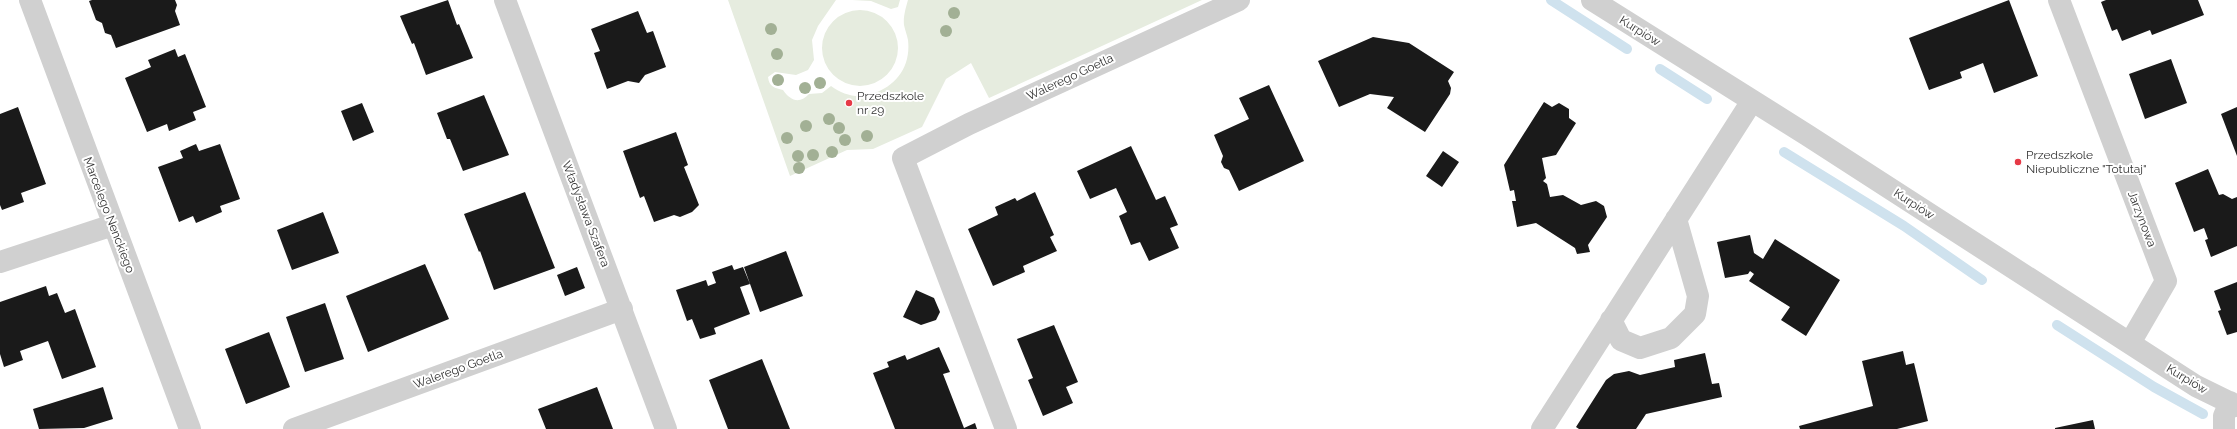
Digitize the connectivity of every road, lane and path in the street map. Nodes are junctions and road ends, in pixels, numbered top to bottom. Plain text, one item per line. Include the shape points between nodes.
1 (30, 0) edge
2 (505, 0) edge
3 (1238, 0) edge
4 (1592, 0) edge
5 (2059, 0) edge
6 (1752, 101) junction
7 (1676, 219) junction
8 (113, 225) junction
9 (0, 262) edge
10 (622, 309) junction
11 (1611, 320) junction
12 (2130, 343) junction
13 (2233, 404) edge
14 (190, 429) edge
15 (294, 429) edge
16 (666, 429) edge
17 (1006, 429) edge
18 (1542, 429) edge
19 (2224, 429) edge

1 - 8 street, Marcelego Nenckiego
2 - 10 street, Władysława Szafera
3 - 17 street, Walerego Goetla via 969,124 903,158
4 - 6 street, Kurpiów
5 - 12 street, Jarzynowa via 2166,281
6 - 7 street
6 - 12 street, Kurpiów
7 - 11 street
7 - 11 street via 1698,296 1695,314 1671,338 1640,348 1621,340
8 - 9 street
8 - 14 street, Marcelego Nenckiego
10 - 15 street, Walerego Goetla
10 - 16 street, Władysława Szafera
11 - 18 street
12 - 13 street, Kurpiów via 2196,386
13 - 19 street via 2224,416

